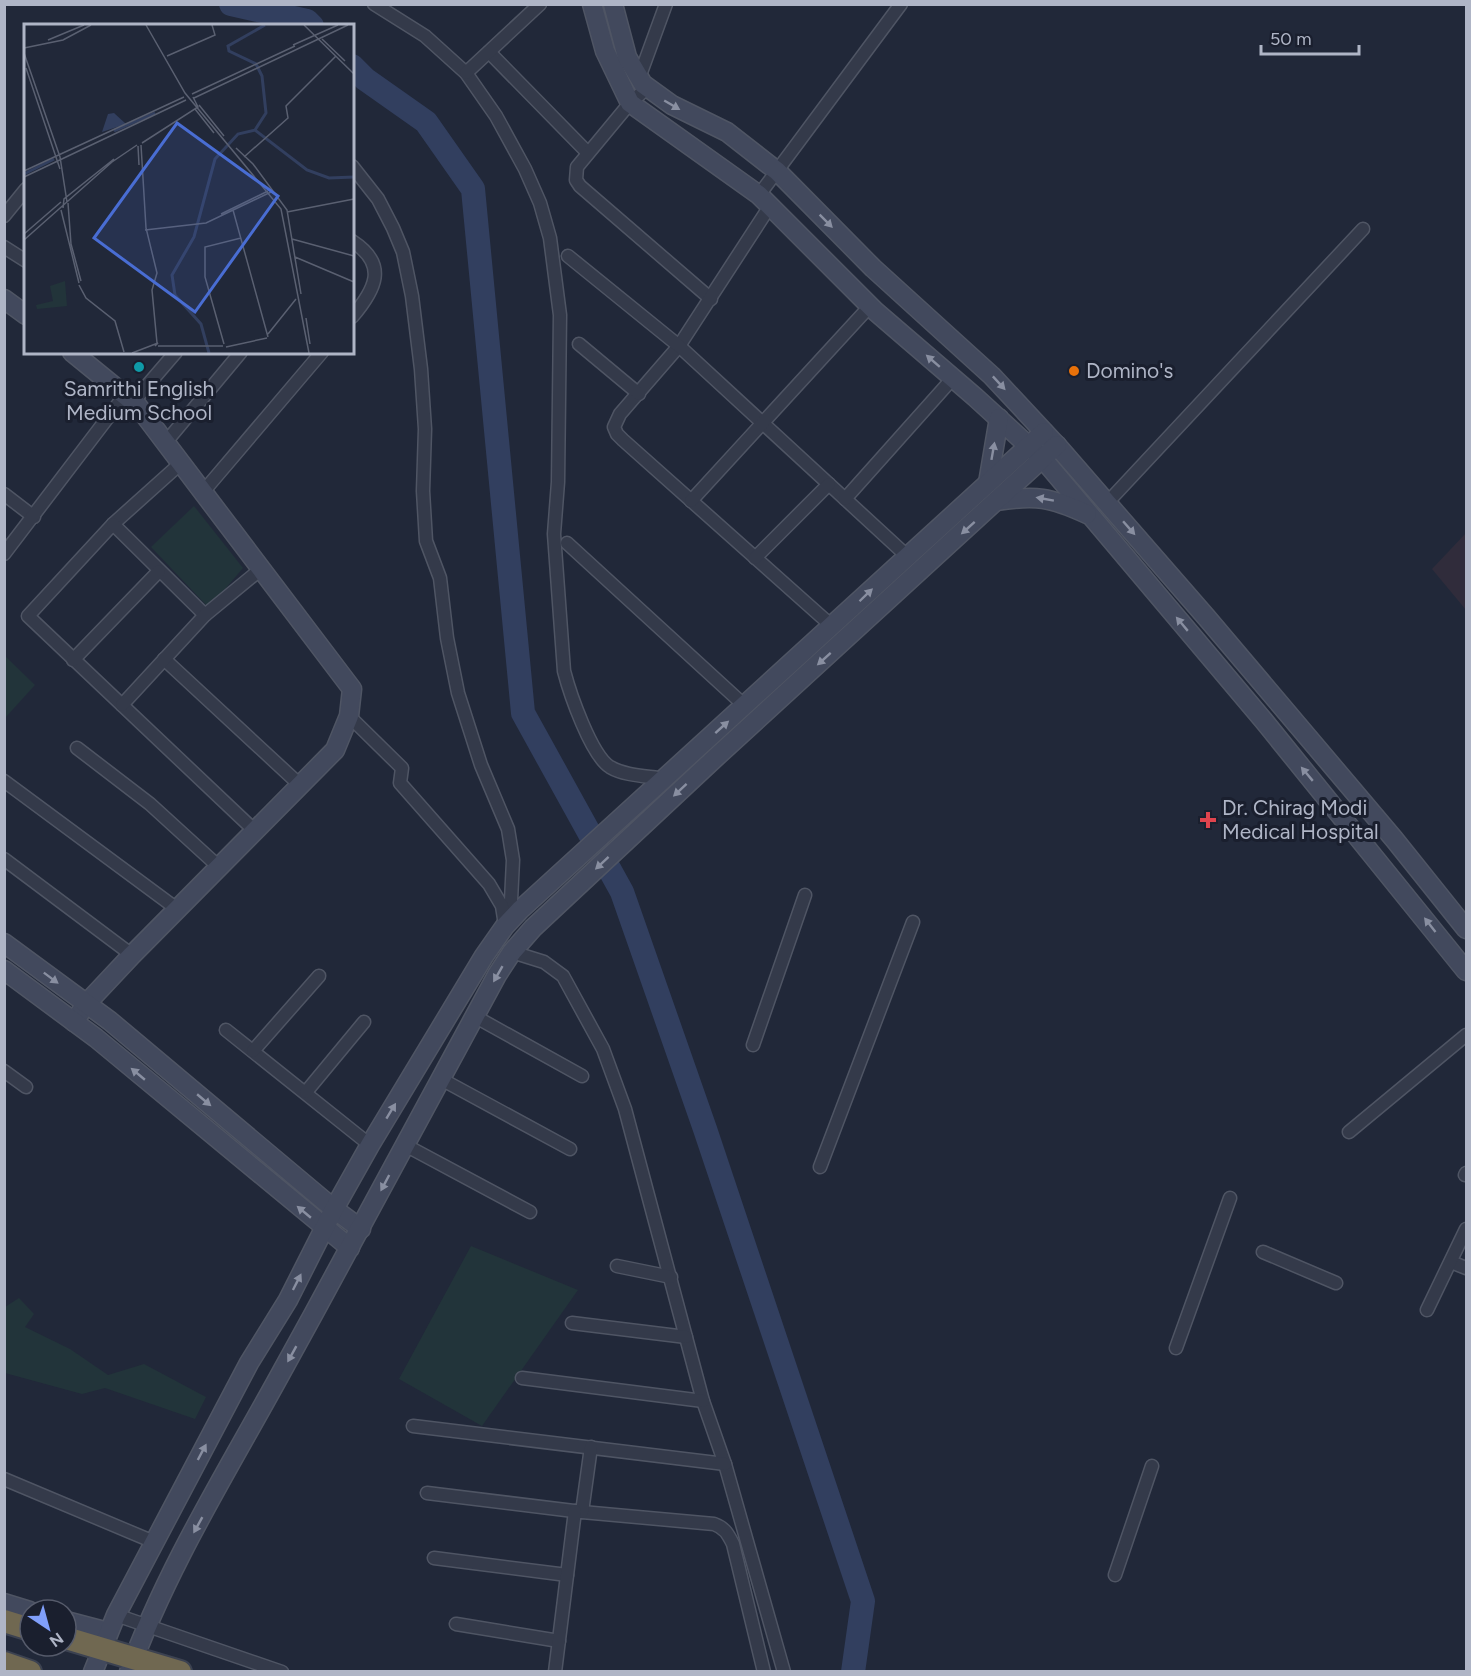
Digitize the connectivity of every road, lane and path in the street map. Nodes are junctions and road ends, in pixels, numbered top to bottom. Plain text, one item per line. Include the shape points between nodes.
1 (374, 4) edge
2 (540, 4) edge
3 (592, 4) edge
4 (613, 4) edge
5 (666, 4) edge
6 (901, 4) edge
7 (489, 52) junction
8 (466, 73) junction
9 (643, 83) junction
10 (630, 103) junction
11 (588, 153) junction
12 (354, 169) edge
13 (777, 171) junction
14 (24, 191) edge
15 (765, 200) junction
16 (4, 216) edge
17 (1364, 229) dead end
18 (354, 242) edge
19 (4, 247) edge
20 (568, 256) dead end
21 (24, 260) edge
22 (4, 299) edge
23 (711, 299) junction
24 (870, 306) junction
25 (24, 314) edge
26 (354, 315) edge
27 (579, 344) dead end
28 (679, 346) junction
29 (74, 354) edge
30 (174, 354) edge
31 (239, 354) edge
32 (320, 354) edge
33 (953, 378) junction
34 (639, 394) junction
35 (129, 398) junction
36 (999, 418) junction
37 (762, 423) junction
38 (1051, 439) junction
39 (166, 442) junction
40 (1030, 445) junction
41 (1043, 459) junction
42 (181, 463) junction
43 (988, 483) junction
44 (829, 484) junction
45 (203, 492) junction
46 (4, 494) edge
47 (845, 499) junction
48 (691, 501) junction
49 (996, 501) junction
50 (1107, 503) junction
51 (1091, 516) junction
52 (34, 517) junction
53 (113, 524) junction
54 (567, 543) dead end
55 (4, 554) edge
56 (907, 556) junction
57 (755, 558) junction
58 (261, 569) junction
59 (159, 571) junction
60 (205, 615) junction
61 (833, 627) junction
62 (164, 659) junction
63 (73, 660) junction
64 (122, 705) junction
65 (745, 706) junction
66 (349, 716) junction
67 (77, 748) dead end
68 (665, 779) junction
69 (4, 781) edge
70 (300, 786) junction
71 (255, 831) junction
72 (4, 859) edge
73 (219, 867) junction
74 (805, 895) dead end
75 (177, 909) junction
76 (512, 919) junction
77 (913, 922) dead end
78 (1467, 929) edge
79 (4, 943) edge
80 (512, 952) junction
81 (132, 955) junction
82 (4, 970) edge
83 (1467, 971) edge
84 (319, 976) dead end
85 (86, 1004) junction
86 (474, 1016) junction
87 (74, 1022) junction
88 (364, 1022) dead end
89 (226, 1030) dead end
90 (1467, 1035) edge
91 (753, 1046) dead end
92 (253, 1051) junction
93 (4, 1071) edge
94 (582, 1077) dead end
95 (441, 1079) junction
96 (26, 1087) dead end
97 (306, 1092) junction
98 (1349, 1132) dead end
99 (405, 1145) junction
100 (370, 1146) junction
101 (570, 1149) dead end
102 (819, 1167) dead end
103 (1230, 1198) dead end
104 (334, 1209) junction
105 (530, 1212) dead end
106 (324, 1228) junction
107 (361, 1229) junction
108 (1467, 1229) edge
109 (350, 1248) junction
110 (1263, 1252) dead end
111 (1451, 1262) junction
112 (617, 1266) dead end
113 (1467, 1268) edge
114 (671, 1277) junction
115 (1336, 1283) dead end
116 (1427, 1310) dead end
117 (573, 1323) dead end
118 (686, 1337) junction
119 (1176, 1348) dead end
120 (522, 1378) dead end
121 (703, 1401) junction
122 (413, 1426) dead end
123 (591, 1447) junction
124 (725, 1464) junction
125 (1152, 1466) dead end
126 (4, 1479) edge
127 (427, 1493) dead end
128 (578, 1511) junction
129 (154, 1542) junction
130 (434, 1558) dead end
131 (567, 1575) junction
132 (1114, 1575) dead end
133 (116, 1615) junction
134 (456, 1624) dead end
135 (147, 1626) junction
136 (78, 1627) edge
137 (78, 1639) edge
138 (105, 1640) junction
139 (559, 1641) junction
140 (4, 1663) edge
141 (131, 1664) edge
142 (30, 1671) edge
143 (93, 1671) edge
144 (180, 1671) edge
145 (282, 1671) edge
146 (555, 1671) edge
147 (764, 1671) edge
148 (784, 1671) edge

1 - 8 street via 425,36
2 - 7 street
3 - 10 street via 606,51
4 - 9 street via 627,57
5 - 9 street
6 - 13 street
7 - 8 street
7 - 11 street
8 - 68 street via 496,116 525,169 550,238 560,315 554,534 561,651 569,691 604,763 612,769
9 - 10 street
9 -> 13 street via 672,105 727,132
10 - 11 street
10 - 15 street
11 - 23 street via 577,167 576,180 580,186
12 - 76 street via 378,199 403,252 421,369 426,541 440,578 458,693 481,765 508,829 513,860
13 - 15 street
13 -> 38 street via 873,268 992,376
14 - 16 street
15 - 23 street
15 - 24 street
17 - 50 street
18 - 26 street via 372,259 375,271 373,288
19 - 21 street
20 - 28 street
22 - 25 street
23 - 28 street
33 -> 24 street
24 - 37 street
27 - 34 street
28 - 34 street
28 - 37 street
29 - 35 street
30 - 35 street
31 - 39 street
32 - 45 street
33 - 36 street
33 - 47 street
34 - 48 street via 616,421 617,434
35 - 39 street
35 - 52 street
36 - 40 street
43 -> 36 street
37 - 44 street
37 - 48 street
38 - 40 street
38 - 41 street
38 - 50 street
39 - 42 street
40 - 41 street
40 - 43 street
41 - 49 street
41 - 51 street
42 - 45 street
42 - 53 street
43 - 56 street
44 - 47 street
44 - 57 street
45 - 58 street
46 - 52 street
47 - 56 street
48 - 57 street
51 -> 49 street via 1047,499 1021,497
49 -> 80 street via 645,823
50 -> 78 street
83 -> 51 street
52 - 55 street
53 - 59 street
53 - 63 street via 28,616
54 - 65 street
61 -> 56 street
57 - 61 street
58 - 60 street
58 - 66 street via 352,689
59 - 60 street
59 - 63 street
60 - 62 street
61 - 65 street
62 - 64 street
62 - 70 street
63 - 64 street
64 - 71 street
68 -> 65 street
66 - 70 street via 335,750
66 - 76 street via 402,768 400,783 489,884
67 - 73 street via 150,804
68 - 76 street
69 - 75 street
70 - 71 street
71 - 73 street
72 - 81 street
73 - 75 street
74 - 91 street
75 - 81 street
100 -> 76 street via 484,956
77 - 102 street
79 -> 85 street
80 -> 86 street
80 - 114 street via 544,962 564,976 603,1048 625,1109
81 - 85 street
82 - 87 street
84 - 92 street
85 - 87 street
85 -> 104 street
86 - 94 street
86 - 95 street
106 -> 87 street
88 - 97 street
89 - 92 street
90 - 98 street
92 - 97 street
93 - 96 street
95 - 99 street
95 - 101 street
97 - 100 street
99 - 105 street
99 -> 107 street
100 - 104 street
103 - 119 street
104 - 106 street
104 - 107 street
106 - 109 street
129 -> 106 street
107 - 109 street
108 - 111 street
109 -> 135 street via 184,1550
110 - 115 street
111 - 113 street
111 - 116 street
112 - 114 street
114 - 118 street
117 - 118 street
118 - 121 street
120 - 121 street
121 - 124 street
122 - 123 street
123 - 124 street
123 - 128 street
124 - 148 street
125 - 132 street
126 - 129 street
127 - 128 street
128 - 131 street
128 - 147 street via 722,1527 733,1544
129 - 133 street
130 - 131 street
131 - 139 street
133 - 135 street
133 - 138 street
134 - 139 street
135 - 141 street
135 - 145 street
136 - 138 street
137 - 138 highway
138 - 141 highway
138 - 143 street
139 - 146 street
140 - 142 highway
141 - 144 highway

